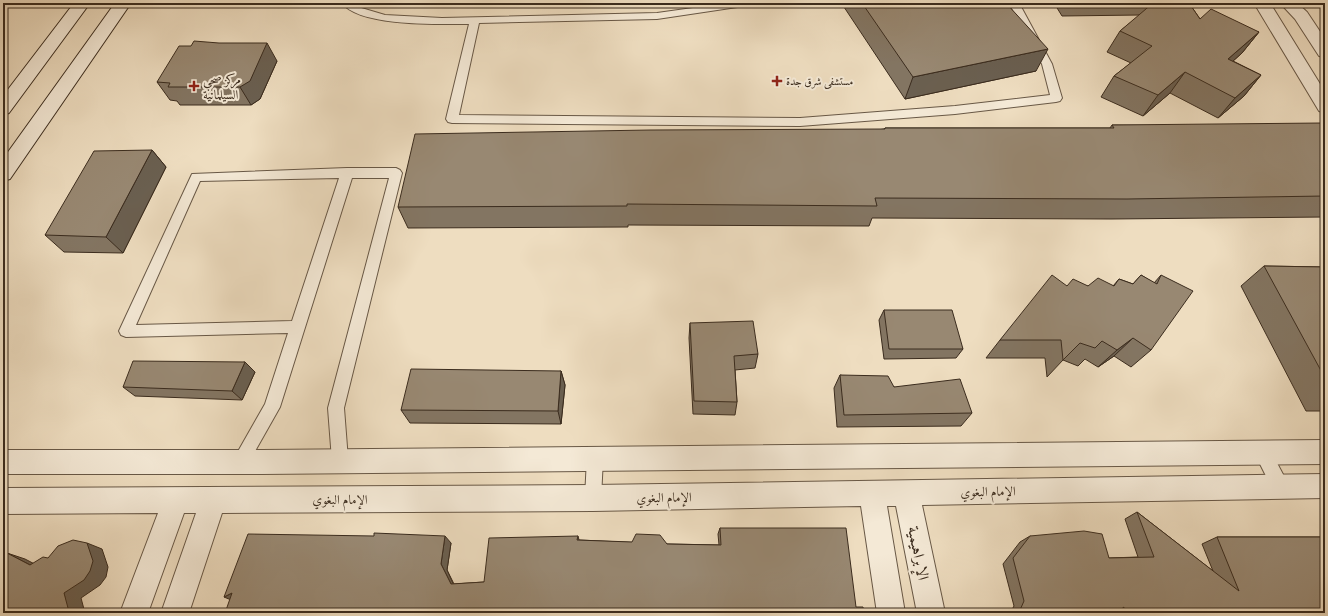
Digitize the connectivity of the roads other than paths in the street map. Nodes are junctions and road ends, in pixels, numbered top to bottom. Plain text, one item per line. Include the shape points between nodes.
1 (82, 3) edge
2 (123, 3) edge
3 (347, 3) edge
4 (744, 3) edge
5 (1014, 3) edge
6 (1288, 3) edge
7 (705, 6) edge
8 (1266, 9) edge
9 (1300, 16) junction
10 (475, 20) junction
11 (1325, 52) edge
12 (1325, 107) edge
13 (3, 109) edge
14 (347, 173) junction
15 (3, 174) edge
16 (298, 327) junction
17 (1262, 452) junction
18 (1325, 452) edge
19 (595, 458) junction
20 (340, 460) junction
21 (3, 462) edge
22 (240, 462) junction
23 (1280, 486) junction
24 (1325, 486) edge
25 (906, 492) junction
26 (872, 493) junction
27 (593, 498) junction
28 (213, 500) junction
29 (3, 501) edge
30 (175, 501) junction
31 (134, 613) edge
32 (175, 613) edge
33 (891, 613) edge
34 (931, 613) edge

1 - 13 street
2 - 15 street
3 - 10 lane via 354,9 385,18
4 - 7 lane
5 - 10 lane via 1047,64 1056,98 954,110 800,122 452,119
6 - 9 street
7 - 10 lane via 657,16
8 - 9 street
8 - 12 street
9 - 11 street
14 - 16 lane
14 - 16 lane via 196,177 126,331
14 - 20 lane via 396,173 336,408
16 - 22 lane via 272,407
17 - 18 street
17 - 19 street
17 - 23 lane
19 - 20 street
19 - 27 lane
20 - 22 street
21 - 22 street
23 - 24 street, الإمام البغوي
23 - 25 street, الإمام البغوي
25 - 26 street, الإمام البغوي
25 - 34 street, الإبراهيمية
26 - 27 street, الإمام البغوي
26 - 33 street
27 - 28 street, الإمام البغوي
28 - 30 street, الإمام البغوي
28 - 32 street
29 - 30 street, الإمام البغوي
30 - 31 street

